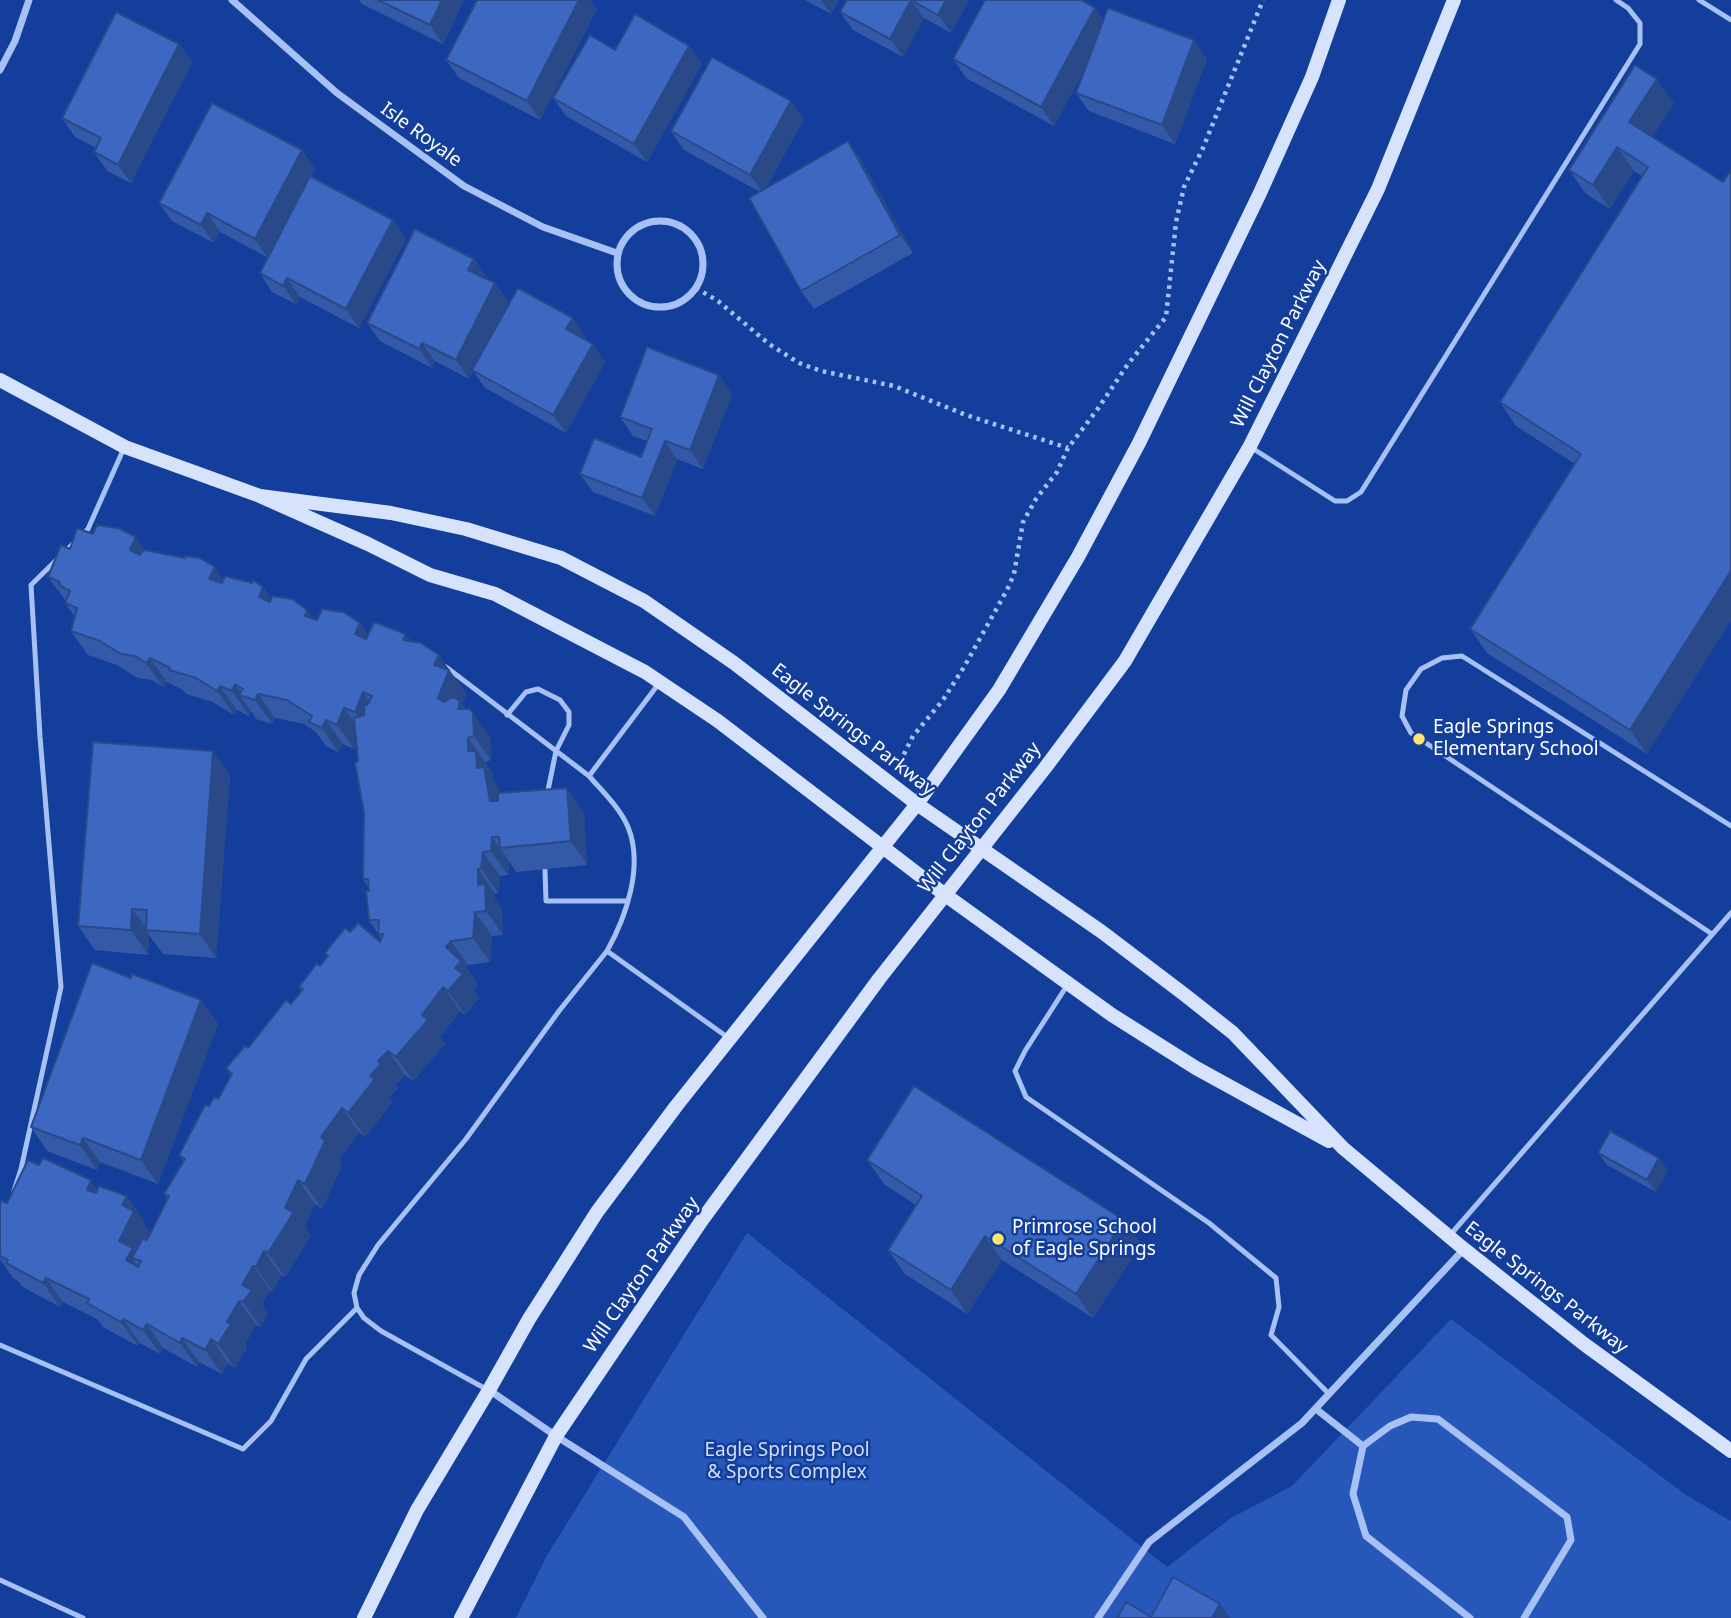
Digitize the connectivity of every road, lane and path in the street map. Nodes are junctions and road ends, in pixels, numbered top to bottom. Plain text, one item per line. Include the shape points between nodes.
1 (29, 0) edge
2 (232, 0) edge
3 (1263, 0) edge
4 (1339, 0) edge
5 (1454, 0) edge
6 (1616, 0) edge
7 (1699, 0) edge
8 (1731, 20) edge
9 (0, 69) edge
10 (617, 253) junction
11 (696, 288) junction
12 (0, 380) edge
13 (1250, 446) junction
14 (125, 447) junction
15 (1068, 448) junction
16 (260, 496) junction
17 (88, 529) junction
18 (100, 534) edge
19 (438, 660) edge
20 (660, 682) junction
21 (508, 715) junction
22 (556, 751) junction
23 (589, 776) junction
24 (890, 782) junction
25 (545, 802) edge
26 (917, 804) junction
27 (1731, 826) edge
28 (883, 847) junction
29 (981, 848) junction
30 (544, 870) edge
31 (944, 894) junction
32 (628, 901) junction
33 (1731, 913) edge
34 (1712, 934) junction
35 (607, 951) junction
36 (1068, 984) junction
37 (730, 1039) junction
38 (1343, 1149) junction
39 (12, 1195) edge
40 (1449, 1237) junction
41 (1464, 1249) junction
42 (357, 1308) junction
43 (0, 1345) edge
44 (489, 1390) junction
45 (1329, 1394) junction
46 (1316, 1409) junction
47 (556, 1436) junction
48 (1363, 1446) junction
49 (1731, 1451) edge
50 (0, 1580) edge
51 (83, 1618) edge
52 (364, 1618) edge
53 (461, 1618) edge
54 (762, 1618) edge
55 (1098, 1618) edge
56 (1470, 1618) edge
57 (1524, 1618) edge

1 - 9 street
2 - 10 street, Isle Royale via 337,93 464,186 542,227
3 - 15 path via 1184,187 1166,317
4 - 26 main road via 1312,77 1260,193 1121,477 999,690
5 - 13 main road, Will Clayton Parkway via 1378,189
6 - 13 lane via 1640,23 1640,44 1361,492 1347,501 1335,501
7 - 8 lane
10 - 11 street via 621,284 642,304 672,306
10 - 11 street via 643,223 657,220 683,227 700,247 703,261
11 - 15 path via 799,363 894,386
12 - 14 main road, Eagle Springs Parkway
13 - 29 main road, Will Clayton Parkway via 1125,661
14 - 16 main road, Eagle Springs Parkway
14 - 17 lane
15 - 24 path via 1023,522 1007,590 943,701 913,736
16 - 20 main road, Eagle Springs Parkway via 430,575 495,594
16 - 24 main road, Eagle Springs Parkway via 391,513 466,529 561,558 677,624
17 - 18 lane
17 - 39 lane via 31,585 61,987
19 - 21 lane
20 - 23 lane
20 - 28 main road, Eagle Springs Parkway
21 - 22 lane
21 - 22 lane via 526,692 538,689 560,700 569,712 569,725
22 - 23 lane
22 - 25 lane
23 - 32 lane via 629,829 634,860
24 - 26 main road, Eagle Springs Parkway
26 - 28 main road
26 - 29 main road, Eagle Springs Parkway
27 - 34 lane via 1462,656 1442,658 1421,669 1406,690 1402,716 1411,733
28 - 31 main road, Eagle Springs Parkway
28 - 37 main road
29 - 31 main road, Will Clayton Parkway
29 - 38 main road, Eagle Springs Parkway via 1102,932 1233,1033
30 - 32 lane via 546,901
31 - 36 main road, Eagle Springs Parkway
31 - 47 main road, Will Clayton Parkway via 702,1220
32 - 35 lane
33 - 34 lane
34 - 40 lane
35 - 37 lane
35 - 42 lane via 466,1139 379,1245 359,1275 354,1293
36 - 38 main road, Eagle Springs Parkway via 1196,1068
36 - 45 lane via 1015,1071 1026,1097 1209,1223 1276,1278 1279,1307 1271,1335
37 - 44 main road via 597,1212
38 - 40 main road, Eagle Springs Parkway
40 - 41 main road, Eagle Springs Parkway
41 - 45 street
41 - 49 main road, Eagle Springs Parkway
42 - 43 lane via 306,1359 271,1421 243,1449
42 - 44 lane via 381,1331
44 - 47 street
44 - 52 main road via 417,1510
45 - 46 street
46 - 48 street
46 - 55 street via 1149,1542
47 - 53 main road, Will Clayton Parkway
47 - 54 street via 684,1517
48 - 56 street via 1353,1494 1366,1536
48 - 57 street via 1390,1426 1411,1418 1438,1419 1567,1517 1571,1540
50 - 51 lane

